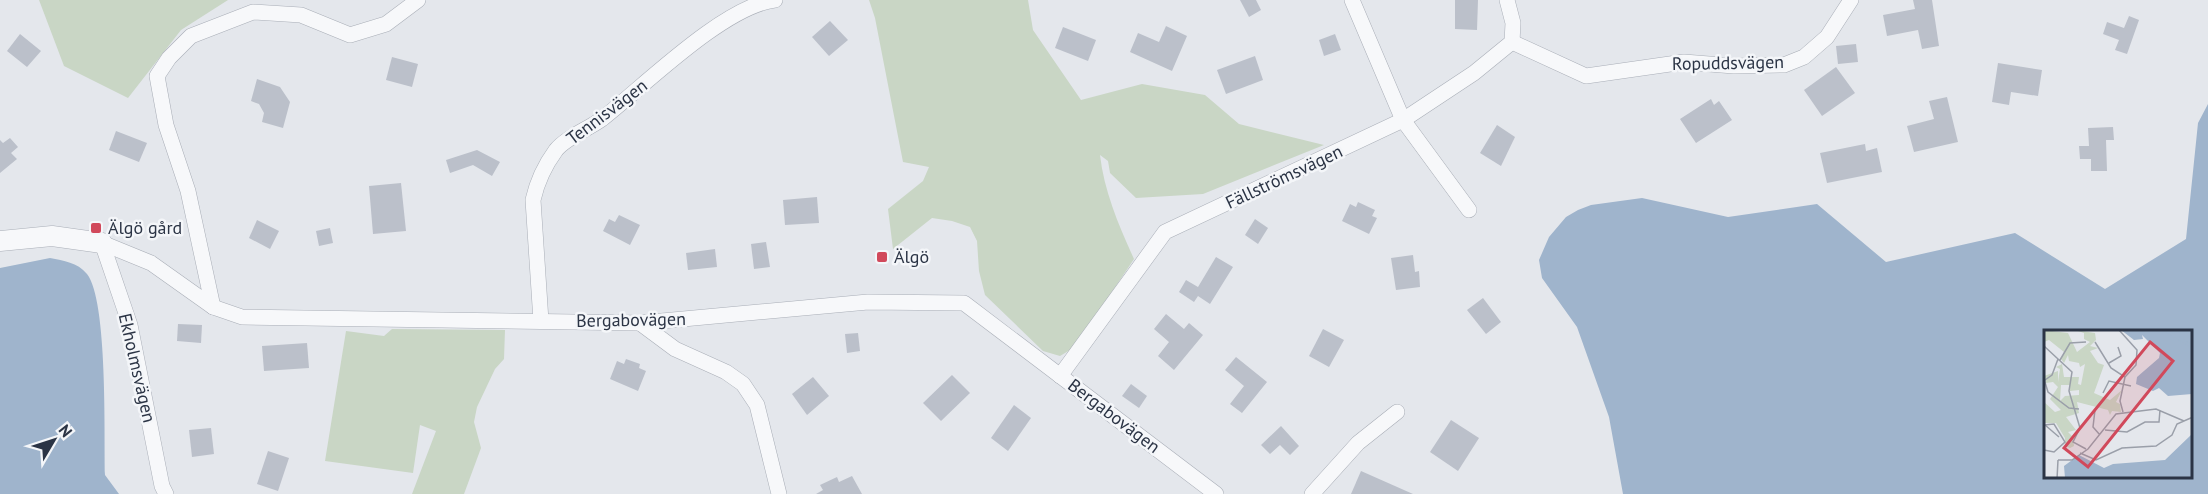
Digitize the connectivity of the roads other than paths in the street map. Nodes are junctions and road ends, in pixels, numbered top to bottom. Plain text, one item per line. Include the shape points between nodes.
1 (418, 0) edge
2 (775, 0) edge
3 (1352, 0) edge
4 (1507, 0) edge
5 (1851, 0) edge
6 (1512, 42) junction
7 (1403, 120) junction
8 (1469, 210) dead end
9 (0, 241) edge
10 (102, 243) junction
11 (213, 307) junction
12 (541, 321) junction
13 (640, 323) junction
14 (1060, 376) junction
15 (1397, 412) dead end
16 (166, 494) edge
17 (779, 494) edge
18 (1216, 494) edge
19 (1312, 494) edge

1 - 11 street via 386,24 350,35 301,15 253,12 191,36 169,58 157,76 160,96 188,191
2 - 12 street, Tennisvägen via 762,2 722,24 601,120 557,149 538,181 533,200
3 - 7 street
4 - 6 street via 1513,23
5 - 6 street, Ropuddsvägen via 1827,37 1804,57 1784,65 1684,62 1586,76
6 - 7 street, Fällströmsvägen via 1474,74
7 - 8 street
7 - 14 street, Fällströmsvägen via 1165,232
9 - 10 street, Bergabovägen via 52,236
10 - 11 street, Bergabovägen via 151,263
10 - 16 street, Ekholmsvägen via 130,324
11 - 12 street, Bergabovägen via 242,317
12 - 13 street, Bergabovägen
13 - 14 street, Bergabovägen via 868,302 964,303
13 - 17 street via 675,349 726,372 742,384 758,405
14 - 18 street, Bergabovägen
15 - 19 street via 1358,443

